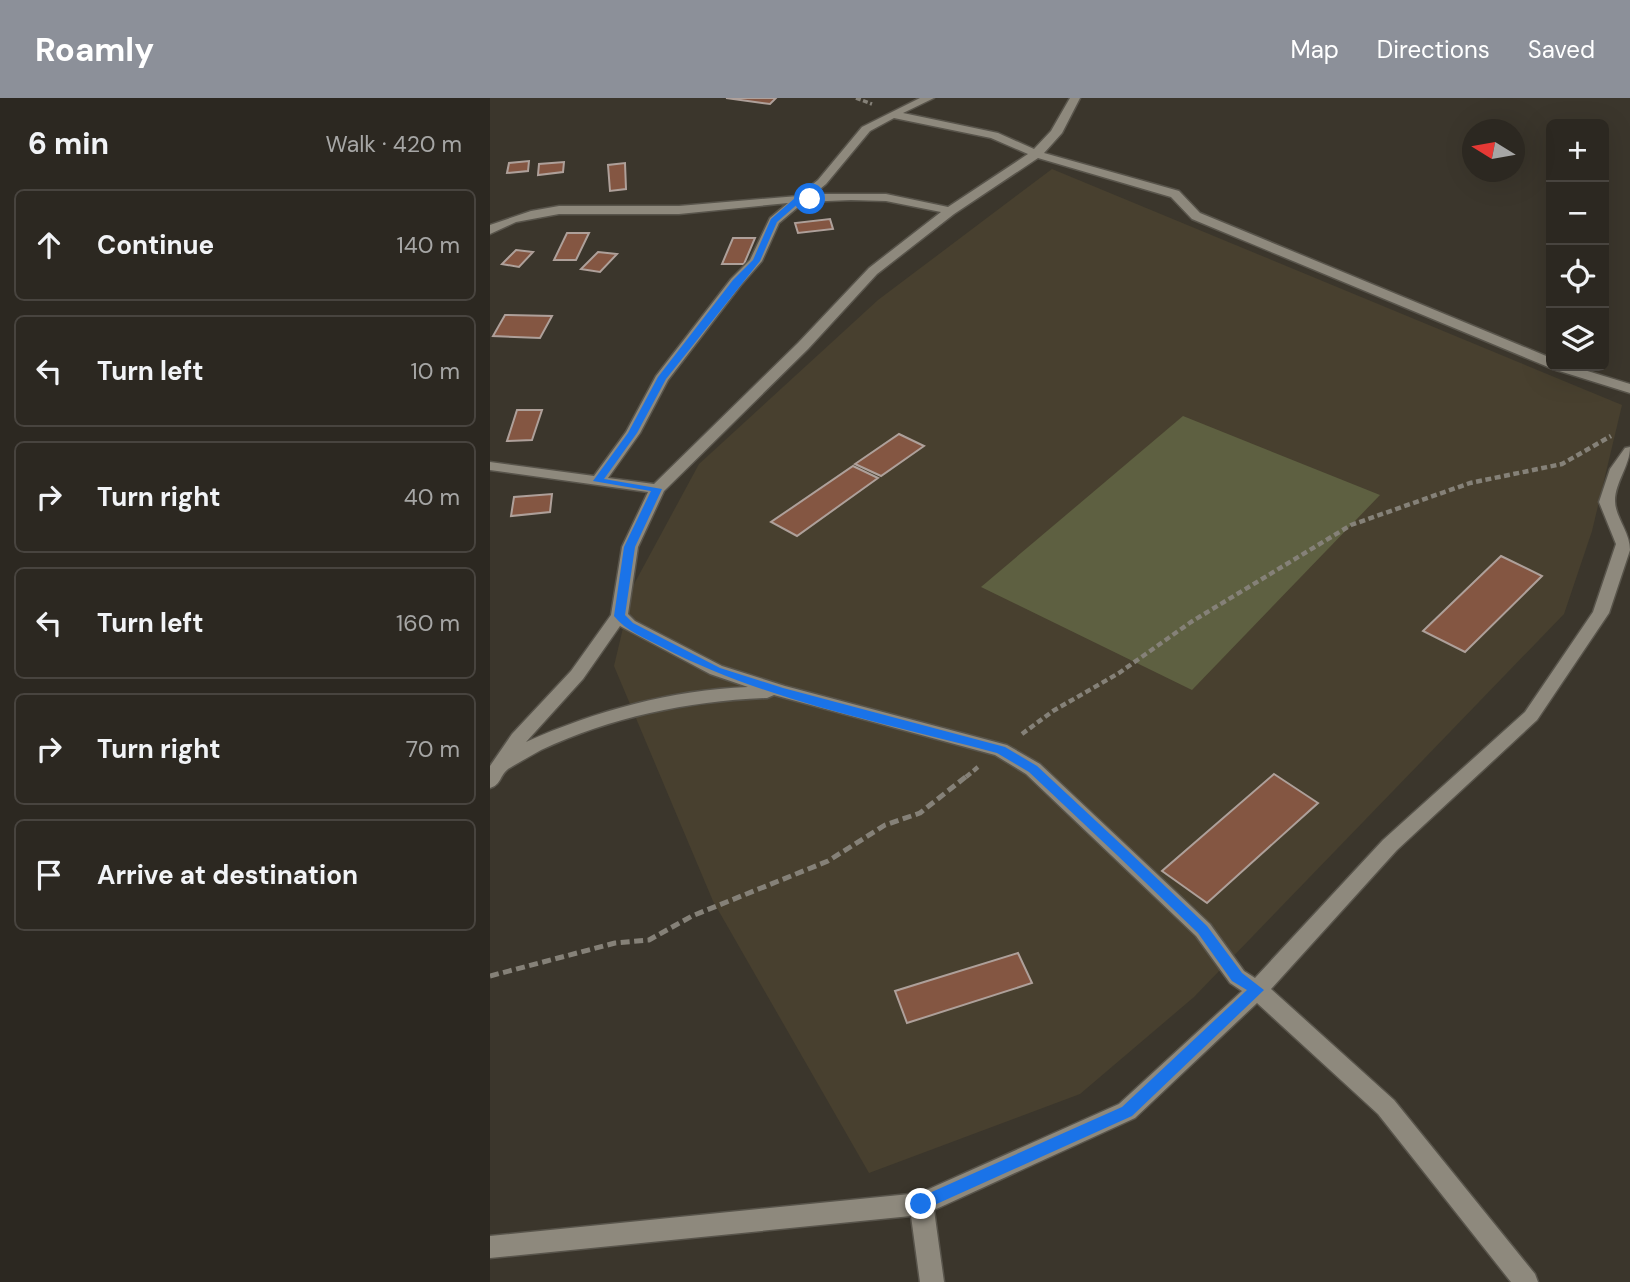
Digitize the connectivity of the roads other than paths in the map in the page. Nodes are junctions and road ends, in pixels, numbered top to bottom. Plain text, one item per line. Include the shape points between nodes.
1 (929, 98) edge
2 (1075, 98) edge
3 (892, 114) junction
4 (1036, 154) junction
5 (798, 200) junction
6 (950, 211) junction
7 (490, 230) edge
8 (1546, 361) edge
9 (1574, 371) edge
10 (1630, 389) edge
11 (1630, 451) edge
12 (490, 466) edge
13 (598, 481) junction
14 (657, 489) junction
15 (619, 616) junction
16 (781, 691) junction
17 (493, 777) edge
18 (1257, 990) junction
19 (921, 1204) junction
20 (490, 1247) edge
21 (932, 1282) edge
22 (1526, 1282) edge

1 - 3 street
2 - 4 street via 1056,133
3 - 4 street via 994,135
3 - 5 street via 866,129 822,182
4 - 6 street
4 - 8 street via 1175,194 1196,216
5 - 6 street via 918,199
5 - 7 street via 662,211 549,211 510,219
5 - 13 street via 774,221 756,261 661,379 633,433
6 - 14 street via 873,271
9 - 10 street
11 - 18 street via 1617,469 1606,502 1624,544 1601,613 1531,716 1390,845
12 - 13 street
13 - 14 street
14 - 15 street via 630,547
15 - 16 street via 716,670
15 - 17 street via 578,675 517,739
16 - 17 street via 694,697 593,722 521,751
16 - 18 street via 1001,750 1043,778 1203,930 1237,977
18 - 19 street via 1127,1111
18 - 22 street via 1386,1107
19 - 20 street
19 - 21 street

